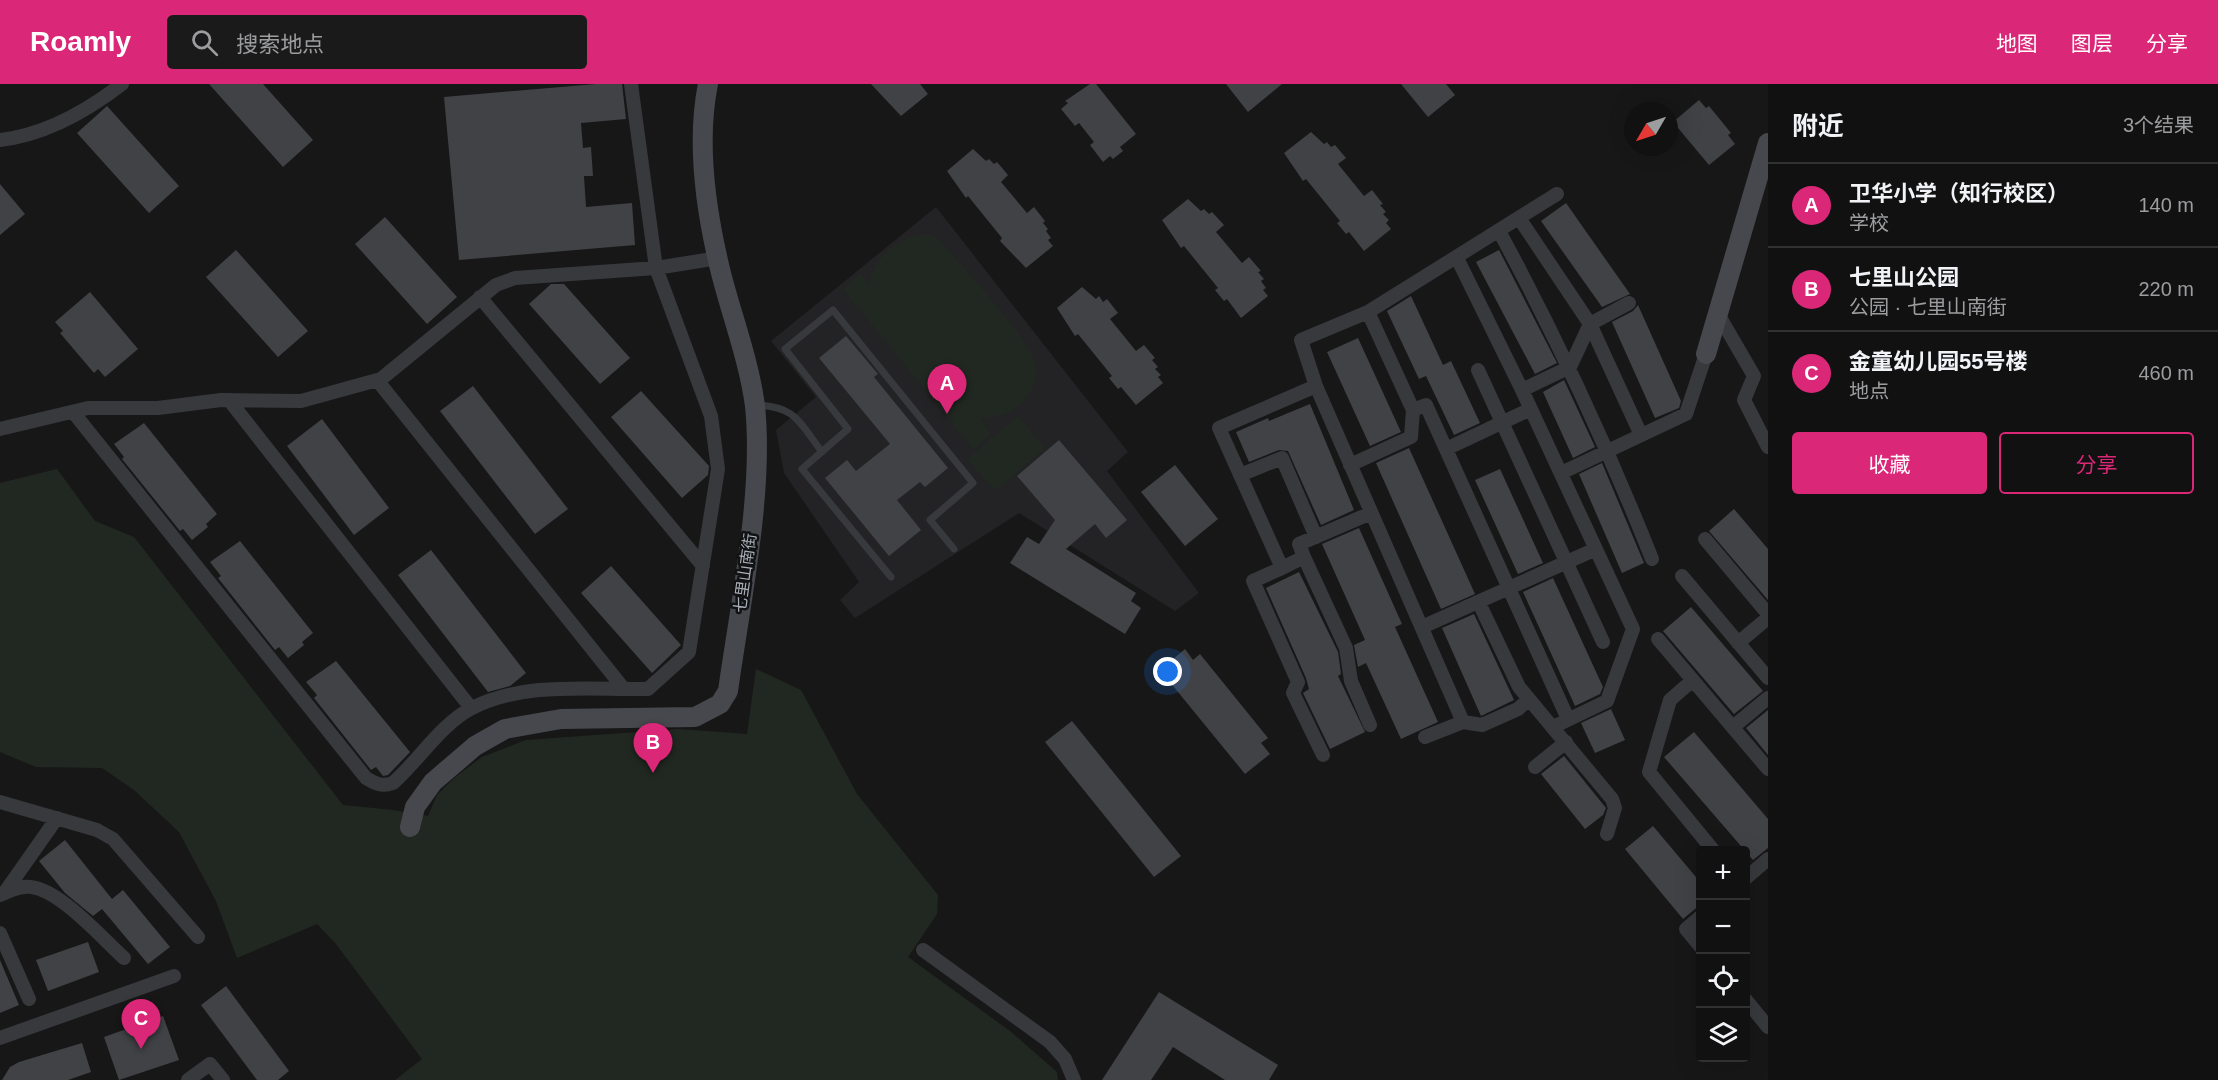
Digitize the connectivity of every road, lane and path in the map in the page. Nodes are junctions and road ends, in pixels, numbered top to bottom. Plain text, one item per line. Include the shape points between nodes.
1 (122, 84) edge
2 (631, 84) edge
3 (708, 84) edge
4 (0, 140) edge
5 (1768, 143) edge
6 (1557, 194) dead end
7 (1520, 218) junction
8 (1499, 231) junction
9 (718, 258) junction
10 (1457, 258) junction
11 (656, 268) junction
12 (480, 297) junction
13 (1629, 303) dead end
14 (1368, 312) junction
15 (1718, 314) junction
16 (1590, 324) junction
17 (1706, 354) joint
18 (1570, 367) junction
19 (1478, 370) dead end
20 (377, 380) junction
21 (1316, 386) junction
22 (1522, 390) junction
23 (229, 400) junction
24 (754, 405) junction
25 (1531, 409) junction
26 (1413, 410) junction
27 (73, 412) junction
28 (1502, 422) junction
29 (0, 429) edge
30 (1641, 435) junction
31 (1768, 447) edge
32 (1446, 449) junction
33 (1609, 451) junction
34 (822, 452) junction
35 (1350, 465) junction
36 (1561, 473) junction
37 (1240, 475) junction
38 (1371, 513) junction
39 (1317, 537) junction
40 (1705, 539) dead end
41 (954, 549) dead end
42 (1596, 549) junction
43 (1304, 557) junction
44 (1652, 558) dead end
45 (1567, 562) junction
46 (703, 566) junction
47 (1282, 568) junction
48 (1682, 576) dead end
49 (891, 577) dead end
50 (1509, 589) junction
51 (1479, 603) junction
52 (1768, 616) edge
53 (1422, 627) junction
54 (1659, 639) dead end
55 (1604, 642) dead end
56 (1738, 643) junction
57 (1768, 678) edge
58 (1693, 680) junction
59 (624, 689) junction
60 (1768, 698) edge
61 (1529, 699) junction
62 (471, 708) junction
63 (1568, 719) junction
64 (1462, 722) junction
65 (1371, 725) dead end
66 (1553, 727) junction
67 (1733, 727) junction
68 (1425, 737) dead end
69 (1566, 742) junction
70 (1323, 755) dead end
71 (1535, 767) dead end
72 (1768, 769) edge
73 (0, 802) edge
74 (57, 818) junction
75 (410, 827) dead end
76 (1607, 834) dead end
77 (1710, 846) edge
78 (1768, 859) edge
79 (1750, 875) edge
80 (2, 894) edge
81 (1696, 921) edge
82 (0, 933) edge
83 (198, 937) dead end
84 (1696, 941) edge
85 (923, 950) dead end
86 (124, 958) dead end
87 (174, 976) dead end
88 (29, 999) dead end
89 (1750, 1005) edge
90 (1768, 1027) edge
91 (0, 1038) edge
92 (188, 1080) edge
93 (223, 1080) edge
94 (1074, 1080) edge

1 - 4 street via 75,115 25,137
2 - 11 street
3 - 9 street, 七里山南街 via 703,142
5 - 15 street
6 - 7 street
7 - 8 street
7 - 16 street
8 - 10 street
8 - 18 street
9 - 11 street
9 - 24 street, 七里山南街
10 - 14 street
10 - 22 street
11 - 12 street via 515,278
11 - 46 street via 711,416 718,469
12 - 20 street via 392,372
12 - 46 street
13 - 16 street
14 - 21 street via 1301,340
14 - 26 street
15 - 17 street
15 - 31 street via 1754,376 1744,400
16 - 18 street
16 - 30 street
17 - 30 street via 1686,414
18 - 22 street
18 - 33 street
19 - 28 street
20 - 23 street via 301,401
20 - 59 street
21 - 35 street
21 - 37 street via 1219,428
22 - 25 street
23 - 27 street
23 - 62 street
24 - 34 lane via 776,405 791,412
24 - 75 street, 七里山南街 via 752,524 728,691 720,704 695,717 561,719 505,729 445,770 415,807
25 - 28 street
25 - 36 street
26 - 32 street via 1426,405
26 - 35 street via 1411,437
27 - 29 street
27 - 62 street via 366,778 385,786 393,783
28 - 32 street
28 - 45 street
30 - 33 street
32 - 50 street
33 - 36 street
33 - 44 street
34 - 41 lane via 848,429 785,349 833,310 973,483 930,520
34 - 49 lane via 802,469
35 - 38 street
36 - 42 street
37 - 39 street via 1282,458
37 - 47 street
38 - 39 street
38 - 53 street
39 - 43 street via 1299,544
40 - 52 street
42 - 45 street
42 - 63 street via 1632,629 1607,701
43 - 47 street
43 - 65 street via 1346,648 1351,681
45 - 50 street
45 - 55 street
46 - 59 street via 689,652 648,689
47 - 70 street via 1253,581 1298,682 1293,693
48 - 56 street
50 - 51 street
50 - 63 street
51 - 53 street
51 - 61 street via 1519,687
52 - 56 street
53 - 64 street
54 - 58 street
56 - 57 street
58 - 67 street
58 - 77 street via 1670,700 1649,772
59 - 62 street via 549,690 507,696
60 - 67 street
61 - 64 street via 1518,709 1482,725
61 - 66 street
63 - 66 street
64 - 68 street
66 - 69 street
67 - 72 street
69 - 71 street
69 - 76 street via 1612,799 1615,807
73 - 74 street
74 - 80 street
74 - 83 street via 113,839
78 - 79 street
80 - 86 street via 35,887 51,894
81 - 84 street via 1686,930
82 - 88 street
85 - 94 street via 1050,1042 1065,1059
87 - 91 street
89 - 90 street
92 - 93 street via 210,1064

